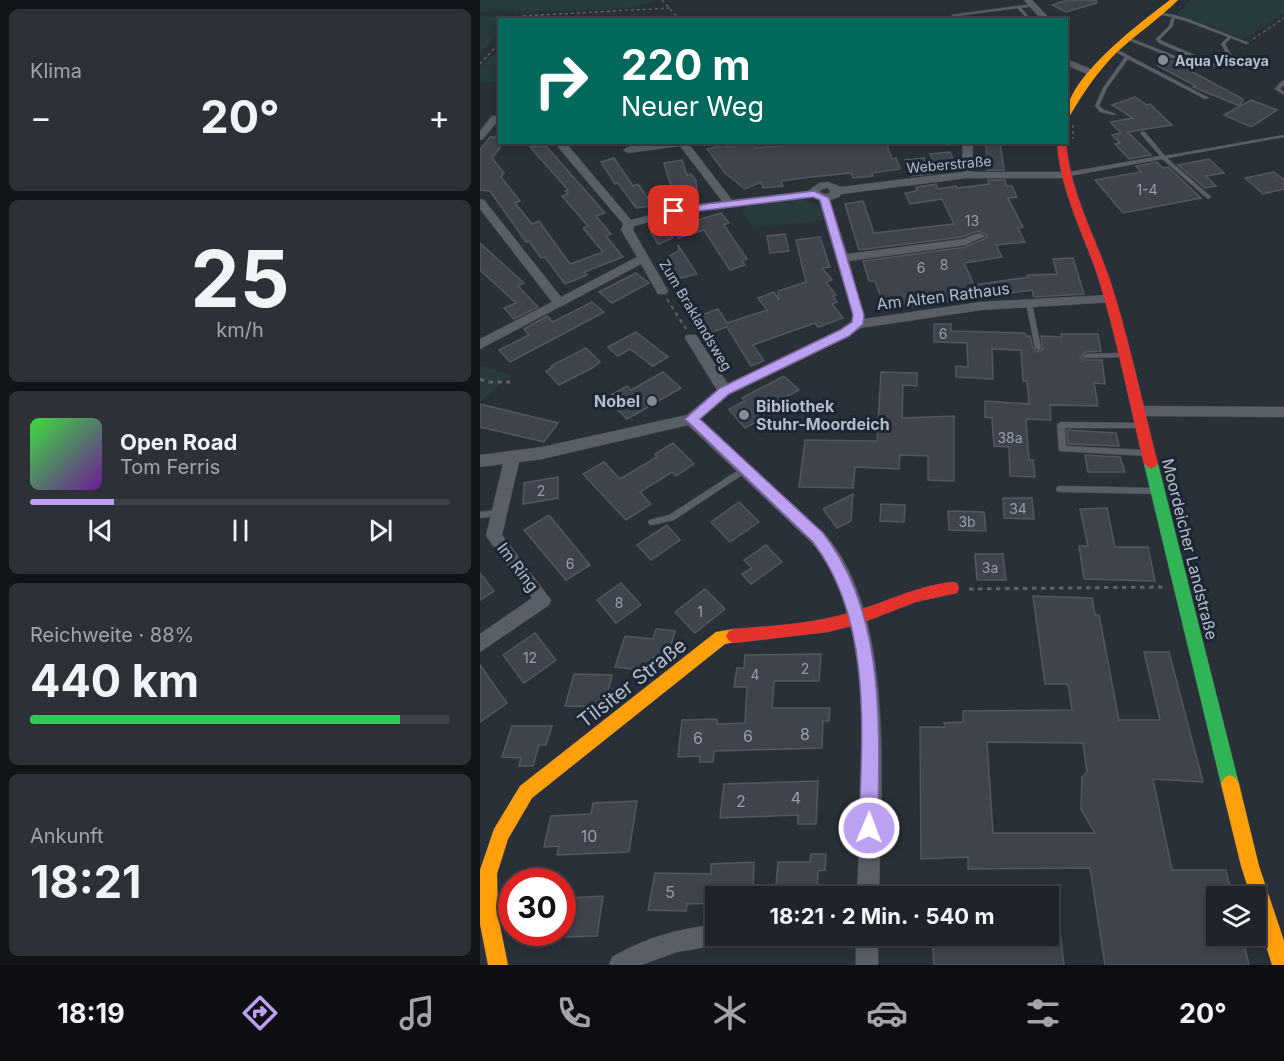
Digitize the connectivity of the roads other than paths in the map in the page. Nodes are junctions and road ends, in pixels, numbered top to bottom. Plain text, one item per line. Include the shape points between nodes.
1 (1174, 0) edge
2 (1031, 2) edge
3 (1018, 7) junction
4 (1158, 13) junction
5 (1174, 16) junction
6 (1027, 17) dead end
7 (956, 18) edge
8 (1045, 18) edge
9 (1230, 37) junction
10 (1127, 38) junction
11 (1247, 43) road end
12 (1114, 49) junction
13 (1127, 57) junction
14 (1068, 63) edge
15 (1194, 65) dead end
16 (1090, 72) junction
17 (1284, 82) edge
18 (1284, 94) edge
19 (1207, 98) dead end
20 (1114, 114) dead end
21 (480, 116) edge
22 (497, 118) edge
23 (1069, 122) edge
24 (1143, 134) dead end
25 (1284, 136) edge
26 (480, 137) edge
27 (561, 144) edge
28 (677, 144) edge
29 (686, 144) edge
30 (968, 144) edge
31 (1061, 144) edge
32 (628, 150) dead end
33 (1164, 158) junction
34 (967, 175) junction
35 (1064, 175) junction
36 (819, 196) junction
37 (1208, 197) dead end
38 (480, 202) edge
39 (729, 203) junction
40 (629, 224) junction
41 (979, 236) dead end
42 (644, 258) junction
43 (842, 258) junction
44 (662, 291) road end
45 (1109, 299) junction
46 (559, 303) junction
47 (1029, 303) junction
48 (857, 324) junction
49 (691, 338) road end
50 (480, 345) edge
51 (1038, 348) dead end
52 (1124, 355) junction
53 (1085, 356) dead end
54 (725, 391) junction
55 (1284, 412) edge
56 (1141, 418) junction
57 (691, 419) junction
58 (1149, 453) junction
59 (512, 458) junction
60 (480, 461) edge
61 (746, 468) junction
62 (1060, 489) dead end
63 (1159, 491) junction
64 (499, 513) junction
65 (480, 515) edge
66 (652, 522) dead end
67 (952, 588) road end
68 (857, 618) junction
69 (480, 644) edge
70 (868, 886) edge
71 (705, 937) edge
72 (867, 946) edge
73 (498, 965) edge
74 (620, 965) edge
75 (867, 965) edge
76 (1282, 965) edge

1 - 4 main road
2 - 3 lane
2 - 8 street
3 - 6 lane
3 - 7 lane via 954,15
4 - 5 lane
4 - 10 main road
5 - 9 lane
5 - 9 lane via 1171,26 1158,39 1160,42 1219,67 1231,66 1223,44
9 - 11 lane
10 - 12 main road
10 - 15 lane
12 - 13 lane
12 - 16 main road
13 - 19 lane
13 - 20 lane via 1097,106
14 - 16 street
16 - 23 main road via 1077,92
17 - 18 lane via 1277,89
21 - 22 street
22 - 26 street
24 - 33 lane
25 - 33 lane
27 - 40 street, Zum Braklandsweg
28 - 32 street
29 - 39 street
30 - 34 street
31 - 35 main road, Moordeicher Landstraße
33 - 35 lane
33 - 37 lane
34 - 35 street, Weberstraße
34 - 36 street, Weberstraße via 836,191 833,186 824,185 815,188
35 - 45 main road, Moordeicher Landstraße
36 - 39 street
36 - 43 street
38 - 46 street
39 - 40 street via 674,211
40 - 42 street, Zum Braklandsweg via 627,230
41 - 43 street via 966,242
42 - 44 street, Zum Braklandsweg
42 - 46 street
43 - 48 street via 859,315
45 - 47 street, Am Alten Rathaus
45 - 52 main road, Moordeicher Landstraße
46 - 50 street
47 - 48 street, Am Alten Rathaus
47 - 51 lane
48 - 54 street, Am Alten Rathaus
49 - 54 street, Zum Braklandsweg
52 - 53 lane
52 - 56 main road, Moordeicher Landstraße
54 - 57 street, Am Alten Rathaus
55 - 56 street
56 - 58 main road, Moordeicher Landstraße
56 - 58 lane via 1061,425 1062,449
57 - 59 street
57 - 61 street
58 - 63 main road, Moordeicher Landstraße
59 - 60 street
59 - 64 street, Im Ring
61 - 66 lane via 672,518
61 - 68 street via 835,559
62 - 63 lane
63 - 76 main road, Moordeicher Landstraße via 1250,866
64 - 65 lane
64 - 69 street, Im Ring via 494,536 543,600
67 - 68 main road, Tilsiter Straße via 933,589
68 - 70 street via 866,667 870,735
68 - 73 main road, Tilsiter Straße via 809,628 722,637 526,792 495,840 484,887 485,915
71 - 74 street via 666,942
72 - 75 street

